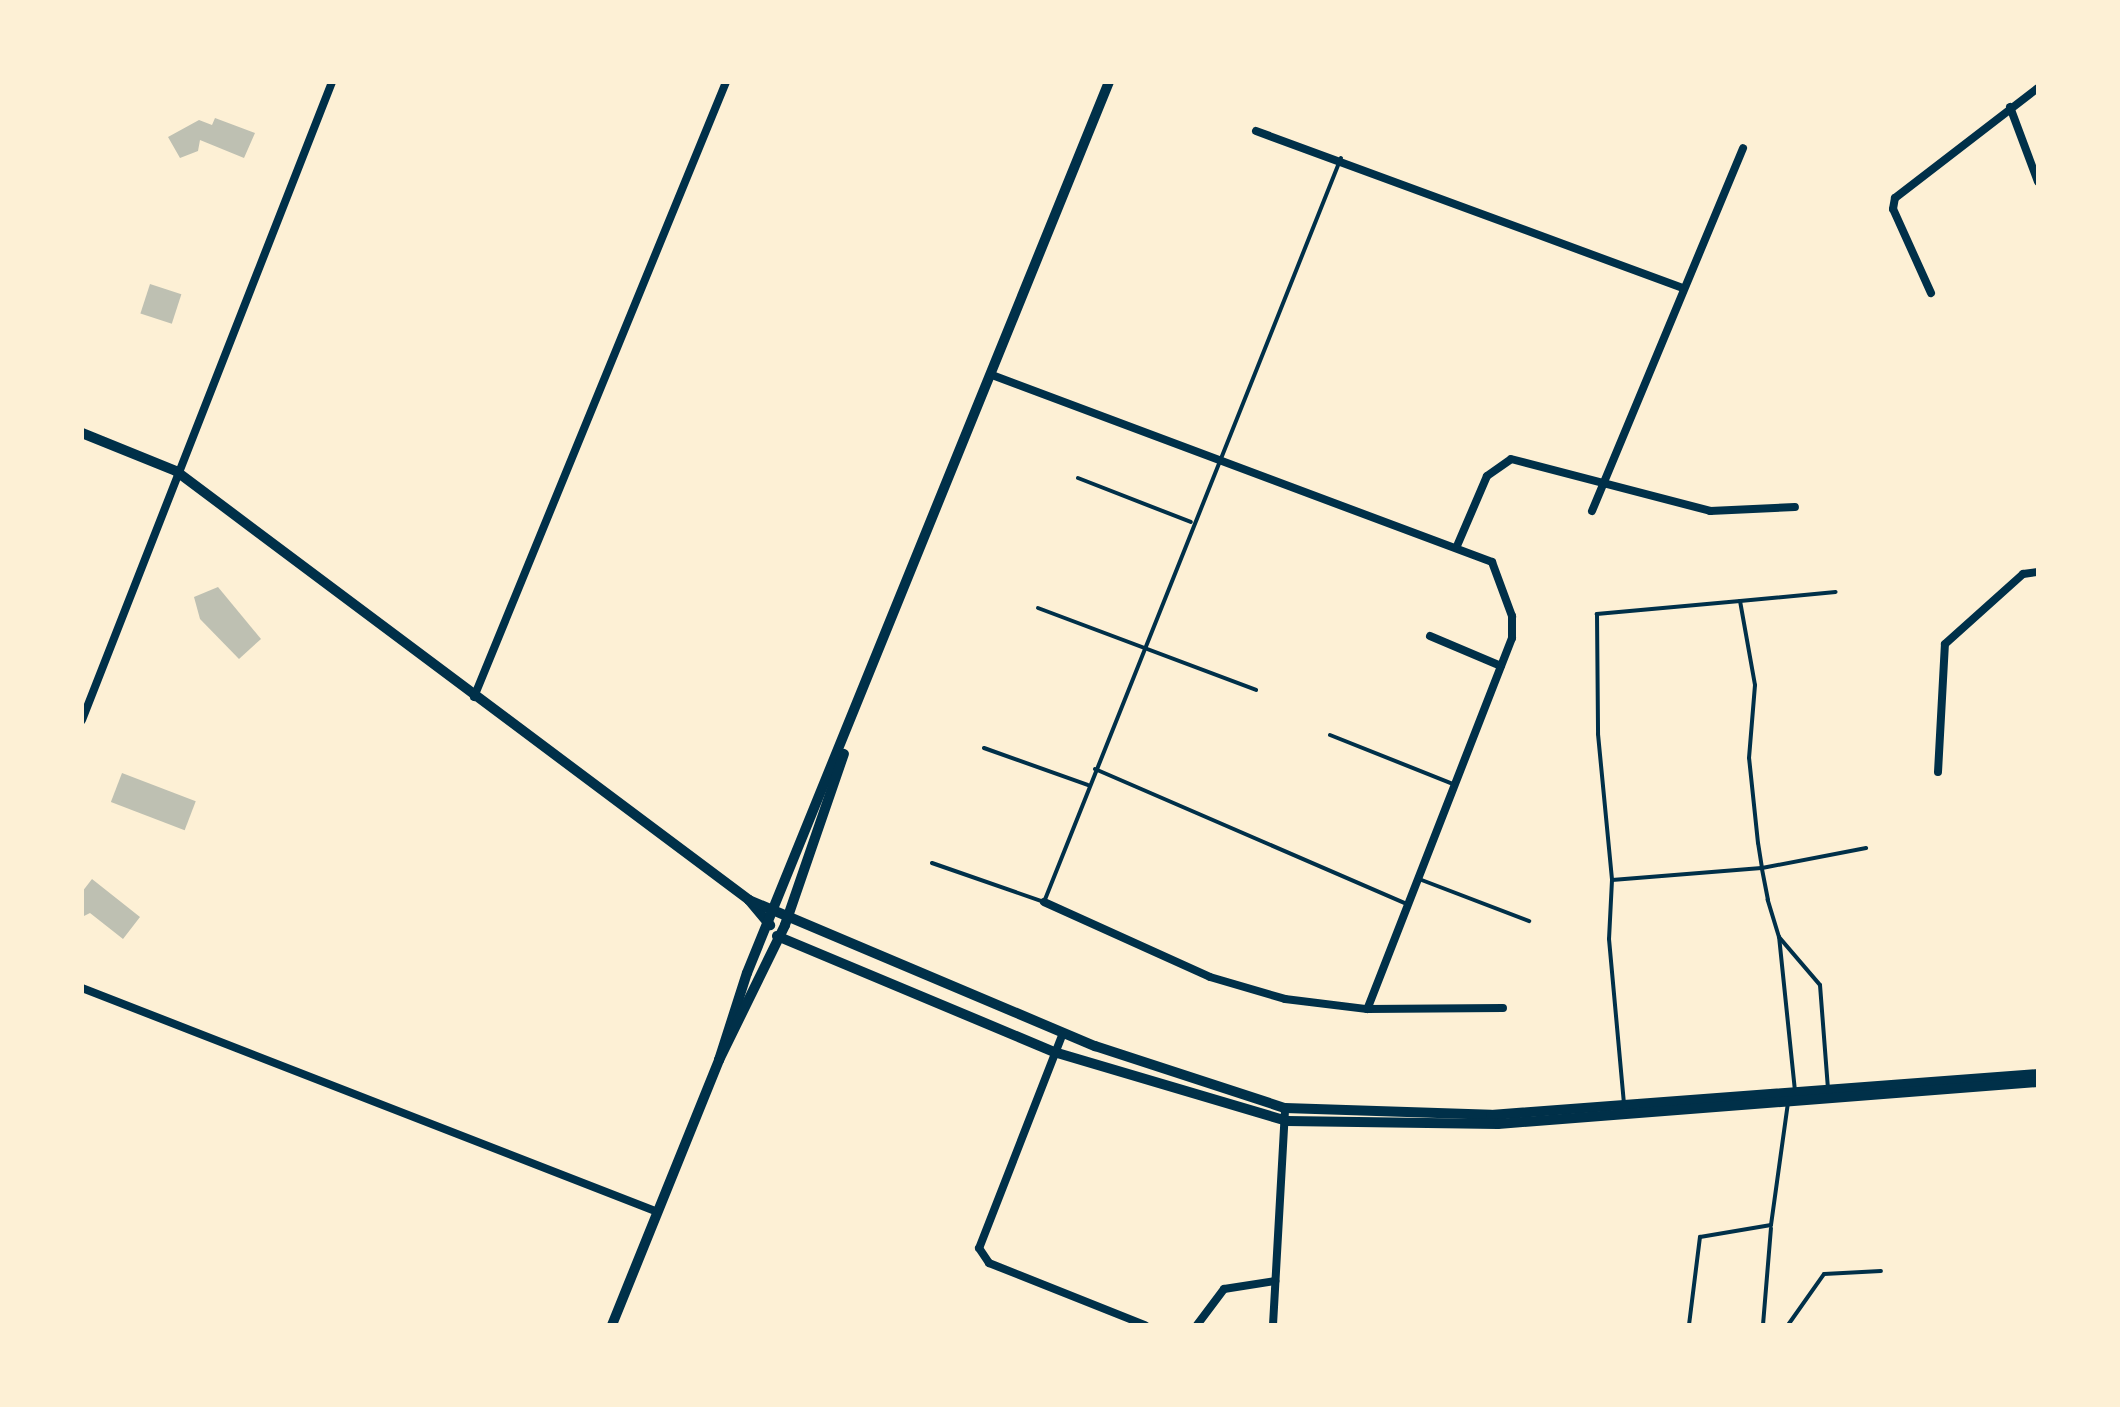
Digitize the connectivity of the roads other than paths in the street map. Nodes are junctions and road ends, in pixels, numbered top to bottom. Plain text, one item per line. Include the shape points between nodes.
1 (332, 82) edge
2 (726, 82) edge
3 (1109, 82) edge
4 (2038, 88) edge
5 (2010, 107) junction
6 (1256, 131) dead end
7 (1743, 148) dead end
8 (1341, 158) junction
9 (2038, 182) edge
10 (1682, 288) junction
11 (1931, 293) dead end
12 (992, 375) junction
13 (82, 433) edge
14 (1217, 457) junction
15 (176, 471) junction
16 (1078, 478) dead end
17 (1604, 482) junction
18 (1795, 507) dead end
19 (1592, 511) dead end
20 (1191, 522) junction
21 (1457, 546) junction
22 (2038, 572) edge
23 (1836, 592) dead end
24 (1740, 601) junction
25 (1038, 608) dead end
26 (1430, 636) dead end
27 (1143, 647) junction
28 (1501, 666) junction
29 (1256, 690) dead end
30 (474, 697) junction
31 (82, 720) edge
32 (849, 726) junction
33 (1330, 735) dead end
34 (984, 748) dead end
35 (1095, 769) junction
36 (1938, 772) dead end
37 (1455, 784) junction
38 (1088, 785) junction
39 (1866, 848) dead end
40 (932, 863) dead end
41 (1762, 868) junction
42 (1419, 879) junction
43 (1612, 880) junction
44 (749, 900) junction
45 (1044, 902) junction
46 (1410, 906) junction
47 (774, 909) junction
48 (788, 917) junction
49 (1529, 921) dead end
50 (769, 922) junction
51 (777, 936) junction
52 (1779, 937) junction
53 (82, 988) edge
54 (1503, 1008) dead end
55 (1367, 1009) junction
56 (1063, 1033) junction
57 (1054, 1052) junction
58 (719, 1060) junction
59 (2038, 1074) edge
60 (2038, 1082) edge
61 (1828, 1089) junction
62 (1790, 1094) junction
63 (1624, 1106) junction
64 (1285, 1108) junction
65 (1287, 1121) junction
66 (655, 1211) junction
67 (1771, 1225) junction
68 (1881, 1271) dead end
69 (1275, 1281) junction
70 (612, 1325) edge
71 (1145, 1325) edge
72 (1197, 1325) edge
73 (1273, 1325) edge
74 (1689, 1325) edge
75 (1763, 1325) edge
76 (1788, 1325) edge

1 - 15 street
2 - 30 street
3 - 12 street
4 - 5 street
5 - 9 street
5 - 11 street via 1895,198 1893,209
6 - 8 street
7 - 10 street
8 - 10 street
8 - 14 lane
10 - 17 street
12 - 14 street
12 - 32 street
13 - 15 street
14 - 20 lane
14 - 21 street
15 - 30 street
15 - 31 street
16 - 20 lane
17 - 18 street via 1710,511
17 - 19 street
17 - 21 street via 1528,461 1497,463
20 - 27 lane
21 - 28 street via 1492,562 1507,597 1514,625
22 - 36 street via 2023,574 1945,644
23 - 24 lane
24 - 41 lane via 1754,672 1749,758
24 - 43 lane via 1597,614 1598,734
25 - 27 lane
26 - 28 street
27 - 29 lane
27 - 35 lane
28 - 37 street
30 - 44 street
32 - 47 street
32 - 48 street
33 - 37 lane
34 - 38 lane
35 - 38 lane
35 - 46 lane
37 - 42 street
38 - 45 lane
39 - 41 lane
40 - 45 lane
41 - 43 lane
41 - 52 lane
42 - 46 street
42 - 49 lane
43 - 63 lane via 1609,939
44 - 47 street
44 - 50 street
45 - 55 street via 1210,977 1285,999
46 - 55 street
47 - 48 street
47 - 50 street
48 - 51 street
48 - 56 street
50 - 51 street
50 - 58 street
51 - 57 street
51 - 58 street
52 - 61 lane via 1820,985
52 - 62 lane
53 - 66 street
54 - 55 street
56 - 57 street
56 - 64 street
57 - 65 street via 1091,1057
57 - 71 street via 980,1242 982,1256
58 - 66 street
59 - 61 street
60 - 62 street
61 - 62 street
62 - 63 street
62 - 65 street via 1498,1124
62 - 67 lane
63 - 64 street via 1440,1117
64 - 65 street
65 - 69 street
66 - 70 street
67 - 74 lane via 1700,1237
67 - 75 lane
68 - 76 lane via 1824,1274
69 - 72 street via 1224,1289
69 - 73 street

